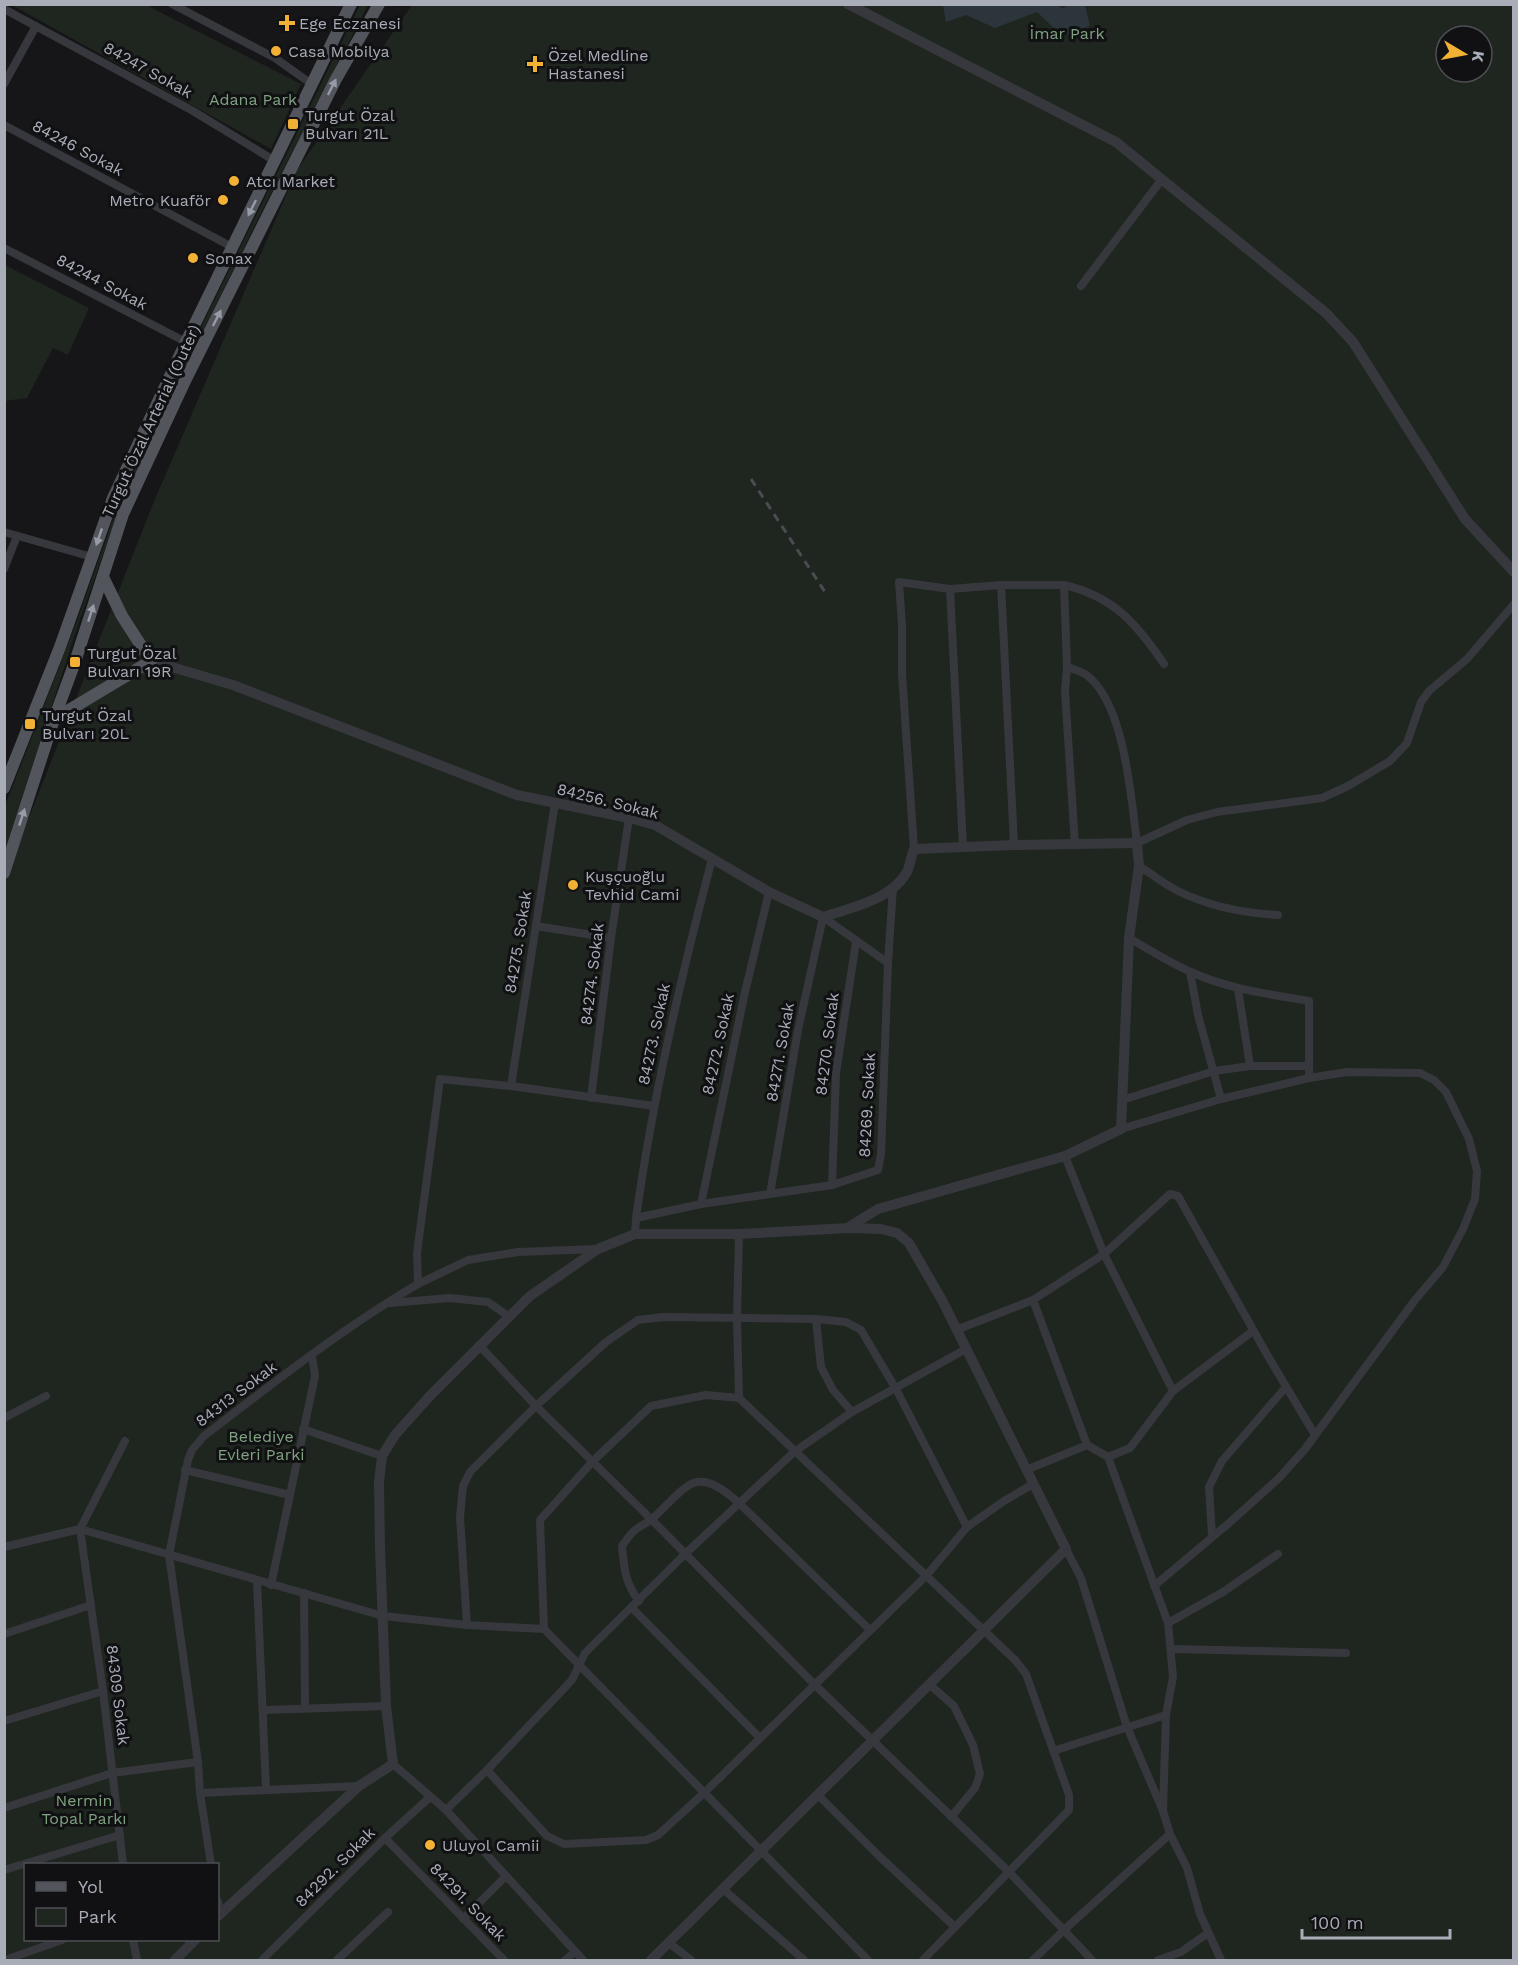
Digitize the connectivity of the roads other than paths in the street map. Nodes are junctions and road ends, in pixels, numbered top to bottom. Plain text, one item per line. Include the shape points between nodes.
1 (172, 4) edge
2 (351, 4) edge
3 (379, 4) edge
4 (849, 4) edge
5 (4, 9) edge
6 (36, 26) junction
7 (4, 84) edge
8 (313, 85) junction
9 (4, 125) edge
10 (275, 161) junction
11 (1161, 179) junction
12 (232, 247) junction
13 (4, 248) edge
14 (1081, 286) dead end
15 (186, 342) junction
16 (4, 532) edge
17 (17, 536) junction
18 (92, 557) junction
19 (4, 570) edge
20 (1514, 572) edge
21 (103, 577) junction
22 (1001, 585) junction
23 (1064, 585) junction
24 (950, 589) junction
25 (1514, 604) edge
26 (151, 661) junction
27 (1164, 664) dead end
28 (1067, 667) junction
29 (54, 719) junction
30 (4, 788) edge
31 (555, 803) junction
32 (629, 818) junction
33 (1137, 843) junction
34 (1014, 845) junction
35 (1075, 845) junction
36 (963, 847) junction
37 (914, 849) junction
38 (712, 859) junction
39 (1139, 866) junction
40 (4, 873) edge
41 (893, 887) junction
42 (769, 892) junction
43 (1278, 915) dead end
44 (823, 917) junction
45 (536, 926) junction
46 (611, 938) junction
47 (1129, 938) junction
48 (856, 942) junction
49 (888, 963) junction
50 (1190, 972) junction
51 (1238, 989) junction
52 (1250, 1066) junction
53 (1309, 1066) junction
54 (1214, 1071) junction
55 (1309, 1078) junction
56 (511, 1086) junction
57 (591, 1098) junction
58 (1221, 1099) junction
59 (1122, 1100) junction
60 (654, 1106) junction
61 (1121, 1129) junction
62 (1065, 1156) junction
63 (832, 1185) junction
64 (770, 1194) junction
65 (701, 1204) junction
66 (636, 1218) junction
67 (849, 1228) junction
68 (635, 1234) junction
69 (739, 1234) junction
70 (598, 1249) junction
71 (1104, 1254) junction
72 (418, 1284) junction
73 (1033, 1300) junction
74 (387, 1303) junction
75 (508, 1316) junction
76 (737, 1319) junction
77 (816, 1319) junction
78 (956, 1330) junction
79 (1253, 1331) junction
80 (479, 1345) junction
81 (966, 1349) junction
82 (312, 1356) junction
83 (1286, 1387) junction
84 (896, 1389) junction
85 (1173, 1391) junction
86 (46, 1396) dead end
87 (740, 1398) junction
88 (536, 1406) junction
89 (852, 1412) junction
90 (4, 1418) edge
91 (303, 1429) junction
92 (1316, 1435) junction
93 (125, 1441) dead end
94 (1087, 1445) junction
95 (794, 1452) junction
96 (382, 1456) junction
97 (1108, 1457) junction
98 (593, 1461) junction
99 (186, 1470) junction
100 (1026, 1470) junction
101 (1033, 1484) junction
102 (290, 1495) junction
103 (740, 1504) junction
104 (652, 1520) junction
105 (967, 1527) junction
106 (81, 1529) junction
107 (1212, 1536) junction
108 (4, 1547) edge
109 (1066, 1549) junction
110 (685, 1554) junction
111 (1278, 1554) dead end
112 (169, 1555) junction
113 (926, 1576) junction
114 (257, 1581) junction
115 (272, 1585) junction
116 (1154, 1586) junction
117 (304, 1593) junction
118 (91, 1605) junction
119 (635, 1605) junction
120 (383, 1616) junction
121 (1168, 1623) junction
122 (467, 1625) junction
123 (544, 1629) junction
124 (870, 1630) junction
125 (986, 1631) junction
126 (4, 1634) edge
127 (1171, 1650) junction
128 (1346, 1653) dead end
129 (579, 1664) junction
130 (814, 1684) junction
131 (930, 1685) junction
132 (103, 1691) junction
133 (386, 1706) junction
134 (305, 1708) junction
135 (264, 1710) junction
136 (1166, 1715) junction
137 (4, 1721) edge
138 (1127, 1726) junction
139 (760, 1738) junction
140 (874, 1740) junction
141 (1053, 1751) junction
142 (198, 1762) junction
143 (393, 1764) junction
144 (487, 1770) junction
145 (112, 1773) junction
146 (359, 1786) junction
147 (266, 1789) junction
148 (200, 1793) junction
149 (704, 1793) junction
150 (818, 1795) junction
151 (430, 1797) junction
152 (4, 1808) edge
153 (446, 1810) junction
154 (1163, 1811) junction
155 (951, 1817) junction
156 (1170, 1834) junction
157 (120, 1835) junction
158 (386, 1838) junction
159 (761, 1852) junction
160 (27, 1863) edge
161 (123, 1863) edge
162 (212, 1863) edge
163 (24, 1864) edge
164 (4, 1870) edge
165 (1009, 1872) junction
166 (506, 1876) junction
167 (723, 1889) junction
168 (388, 1912) dead end
169 (219, 1914) edge
170 (463, 1919) junction
171 (955, 1927) junction
172 (1064, 1930) junction
173 (1208, 1934) junction
174 (59, 1941) edge
175 (133, 1941) edge
176 (194, 1941) edge
177 (669, 1942) junction
178 (575, 1952) junction
179 (5, 1960) edge
180 (137, 1960) edge
181 (175, 1960) edge
182 (262, 1960) edge
183 (337, 1960) edge
184 (504, 1960) edge
185 (565, 1960) edge
186 (583, 1960) edge
187 (651, 1960) edge
188 (691, 1960) edge
189 (804, 1960) edge
190 (868, 1960) edge
191 (923, 1960) edge
192 (1033, 1960) edge
193 (1092, 1960) edge
194 (1158, 1960) edge
195 (1221, 1960) edge

1 - 8 street via 275,58
2 - 8 main road, Turgut Özal Arterial (Outer)
21 -> 3 main road, Turgut Özal Arterial (Outer) via 123,514 185,381 336,79
4 - 11 street via 1116,142
5 - 6 street, 84247 Sokak
6 - 7 street
6 - 10 street, 84247 Sokak via 193,111
8 - 10 main road, Turgut Özal Arterial (Outer)
9 - 12 street, 84246 Sokak
10 -> 12 main road, Turgut Özal Arterial (Outer)
11 - 14 street
11 - 20 street via 1326,313 1353,342 1465,519
12 - 15 main road, Turgut Özal Arterial (Outer)
13 - 15 street, 84244 Sokak
15 -> 18 main road, Turgut Özal Arterial (Outer) via 113,498
16 - 17 street
17 - 18 street
17 - 19 street
18 - 30 main road, Turgut Özal Arterial (Outer)
21 - 26 main road
29 -> 21 main road, Turgut Özal Arterial (Outer)
22 - 23 street
22 - 24 street
22 - 34 street
23 - 27 street via 1084,590 1112,605 1142,632
23 - 28 street
24 - 36 street
24 - 37 street via 899,582
25 - 33 street via 1467,659 1429,690 1420,702 1407,743 1390,761 1322,798 1217,812 1187,820
26 - 29 main road
26 - 31 street, 84256. Sokak via 233,685 518,795
28 - 33 street via 1084,674 1101,691 1116,721 1130,784
28 - 35 street via 1065,691
40 -> 29 main road, Turgut Özal Arterial (Outer)
31 - 32 street, 84256. Sokak
31 - 45 street, 84275. Sokak
32 - 38 street, 84256. Sokak via 655,825
32 - 46 street, 84274. Sokak
33 - 35 street
33 - 39 street
34 - 35 street
34 - 36 street
36 - 37 street
37 - 41 street via 907,872
38 - 42 street, 84256. Sokak
38 - 60 street, 84273. Sokak via 682,972
39 - 43 street via 1178,891 1220,907
39 - 47 street
41 - 44 street
41 - 49 street, 84269. Sokak
42 - 44 street, 84256. Sokak
42 - 65 street, 84272. Sokak
44 - 48 street
44 - 64 street, 84271. Sokak via 798,1030
45 - 46 street
45 - 56 street, 84275. Sokak
46 - 57 street, 84274. Sokak
47 - 50 street
47 - 59 street
48 - 49 street
48 - 63 street, 84270. Sokak via 836,1073
49 - 63 street, 84269. Sokak via 878,1170
50 - 51 street
50 - 54 street
51 - 52 street
51 - 53 street via 1308,1001
52 - 53 street
52 - 54 street
53 - 55 street
54 - 58 street
54 - 59 street
55 - 58 street
55 - 92 street via 1347,1072 1429,1076 1446,1092 1469,1139 1477,1171 1475,1199 1443,1268
56 - 57 street
56 - 72 street via 440,1079 417,1253
57 - 60 street
58 - 61 street
59 - 61 street
60 - 66 street, 84273. Sokak
61 - 62 street
62 - 67 street via 878,1209
62 - 71 street
63 - 64 street, 84269. Sokak
64 - 65 street, 84269. Sokak
65 - 66 street, 84269. Sokak
66 - 68 street
67 - 69 street
67 - 78 street via 897,1233 909,1243
68 - 69 street
68 - 70 street
69 - 76 street
70 - 72 street, 84313 Sokak via 518,1252 468,1260
70 - 75 street
71 - 73 street
71 - 79 street via 1170,1194 1178,1196
71 - 85 street
72 - 74 street, 84313 Sokak
73 - 78 street
73 - 94 street
74 - 75 street via 450,1298 488,1302
74 - 82 street, 84313 Sokak
75 - 80 street
76 - 77 street
76 - 87 street
76 - 88 street via 638,1320 606,1342
77 - 84 street via 846,1322 861,1330
77 - 89 street via 821,1367 833,1390
78 - 81 street
79 - 83 street
79 - 85 street
80 - 88 street
80 - 96 street via 394,1435
81 - 84 street
81 - 100 street
82 - 91 street via 315,1376
82 - 99 street, 84313 Sokak via 204,1436 192,1450
83 - 92 street
83 - 107 street via 1222,1461 1209,1487
84 - 89 street
84 - 105 street
85 - 97 street via 1130,1448
86 - 90 street
87 - 95 street
87 - 98 street via 706,1395 651,1406
88 - 98 street
88 - 122 street via 470,1472 463,1486 460,1517
89 - 95 street
91 - 96 street
91 - 102 street
92 - 107 street via 1280,1478
93 - 106 street
94 - 97 street
94 - 100 street
95 - 103 street
95 - 113 street
96 - 120 street via 379,1482
97 - 116 street
98 - 104 street
98 - 123 street via 540,1520
99 - 102 street
99 - 112 street, 84313 Sokak
100 - 101 street
101 - 105 street
101 - 109 street
102 - 115 street
103 - 104 street via 722,1487 692,1482
103 - 110 street
103 - 124 street
104 - 110 street
104 - 119 street via 634,1531 622,1546 624,1574
105 - 113 street
106 - 108 street
106 - 112 street
106 - 118 street, 84309 Sokak
107 - 116 street
109 - 125 street
109 - 138 street via 1081,1578
110 - 119 street
110 - 130 street
111 - 121 street
112 - 114 street
112 - 142 street, 84313 Sokak
113 - 124 street
113 - 125 street
114 - 115 street
114 - 135 street
115 - 117 street
116 - 121 street
117 - 120 street
117 - 134 street
118 - 126 street
118 - 132 street, 84309 Sokak
119 - 129 street via 585,1653
119 - 139 street
120 - 122 street
120 - 133 street
121 - 127 street
122 - 123 street
123 - 129 street
124 - 130 street
125 - 131 street
125 - 141 street via 1026,1674
127 - 128 street
127 - 136 street via 1173,1677
129 - 144 street via 572,1680
129 - 149 street
130 - 139 street
130 - 140 street
131 - 140 street
131 - 155 street via 954,1706 973,1745 980,1774 975,1788
132 - 137 street
132 - 145 street, 84309 Sokak
133 - 134 street
133 - 143 street
134 - 135 street
135 - 147 street
136 - 138 street
136 - 154 street
138 - 141 street
138 - 154 street
139 - 149 street
140 - 150 street
140 - 155 street
141 - 165 street via 1069,1795 1069,1810
142 - 145 street
142 - 148 street, 84313 Sokak
143 - 146 street
143 - 151 street
144 - 149 street via 548,1836 564,1844 652,1838
144 - 153 street
145 - 152 street
145 - 157 street, 84309 Sokak
146 - 147 street
146 - 169 street
147 - 148 street
148 - 162 street, 84313 Sokak
149 - 159 street
150 - 159 street
150 - 171 street
151 - 153 street
151 - 158 street, 84292. Sokak
153 - 166 street
154 - 156 street
155 - 165 street
156 - 172 street
156 - 173 street via 1187,1868
157 - 160 street
157 - 161 street, 84309 Sokak
158 - 170 street, 84291. Sokak
158 - 182 street, 84292. Sokak
159 - 167 street
159 - 190 street
163 - 164 street
165 - 171 street
165 - 172 street
166 - 170 street
166 - 178 street
167 - 177 street
167 - 189 street
168 - 183 street
170 - 184 street, 84291. Sokak
171 - 191 street
172 - 192 street
172 - 193 street
173 - 194 street via 1181,1952
173 - 195 street
174 - 179 street
175 - 180 street
176 - 181 street
177 - 187 street
177 - 188 street
178 - 185 street
178 - 186 street

